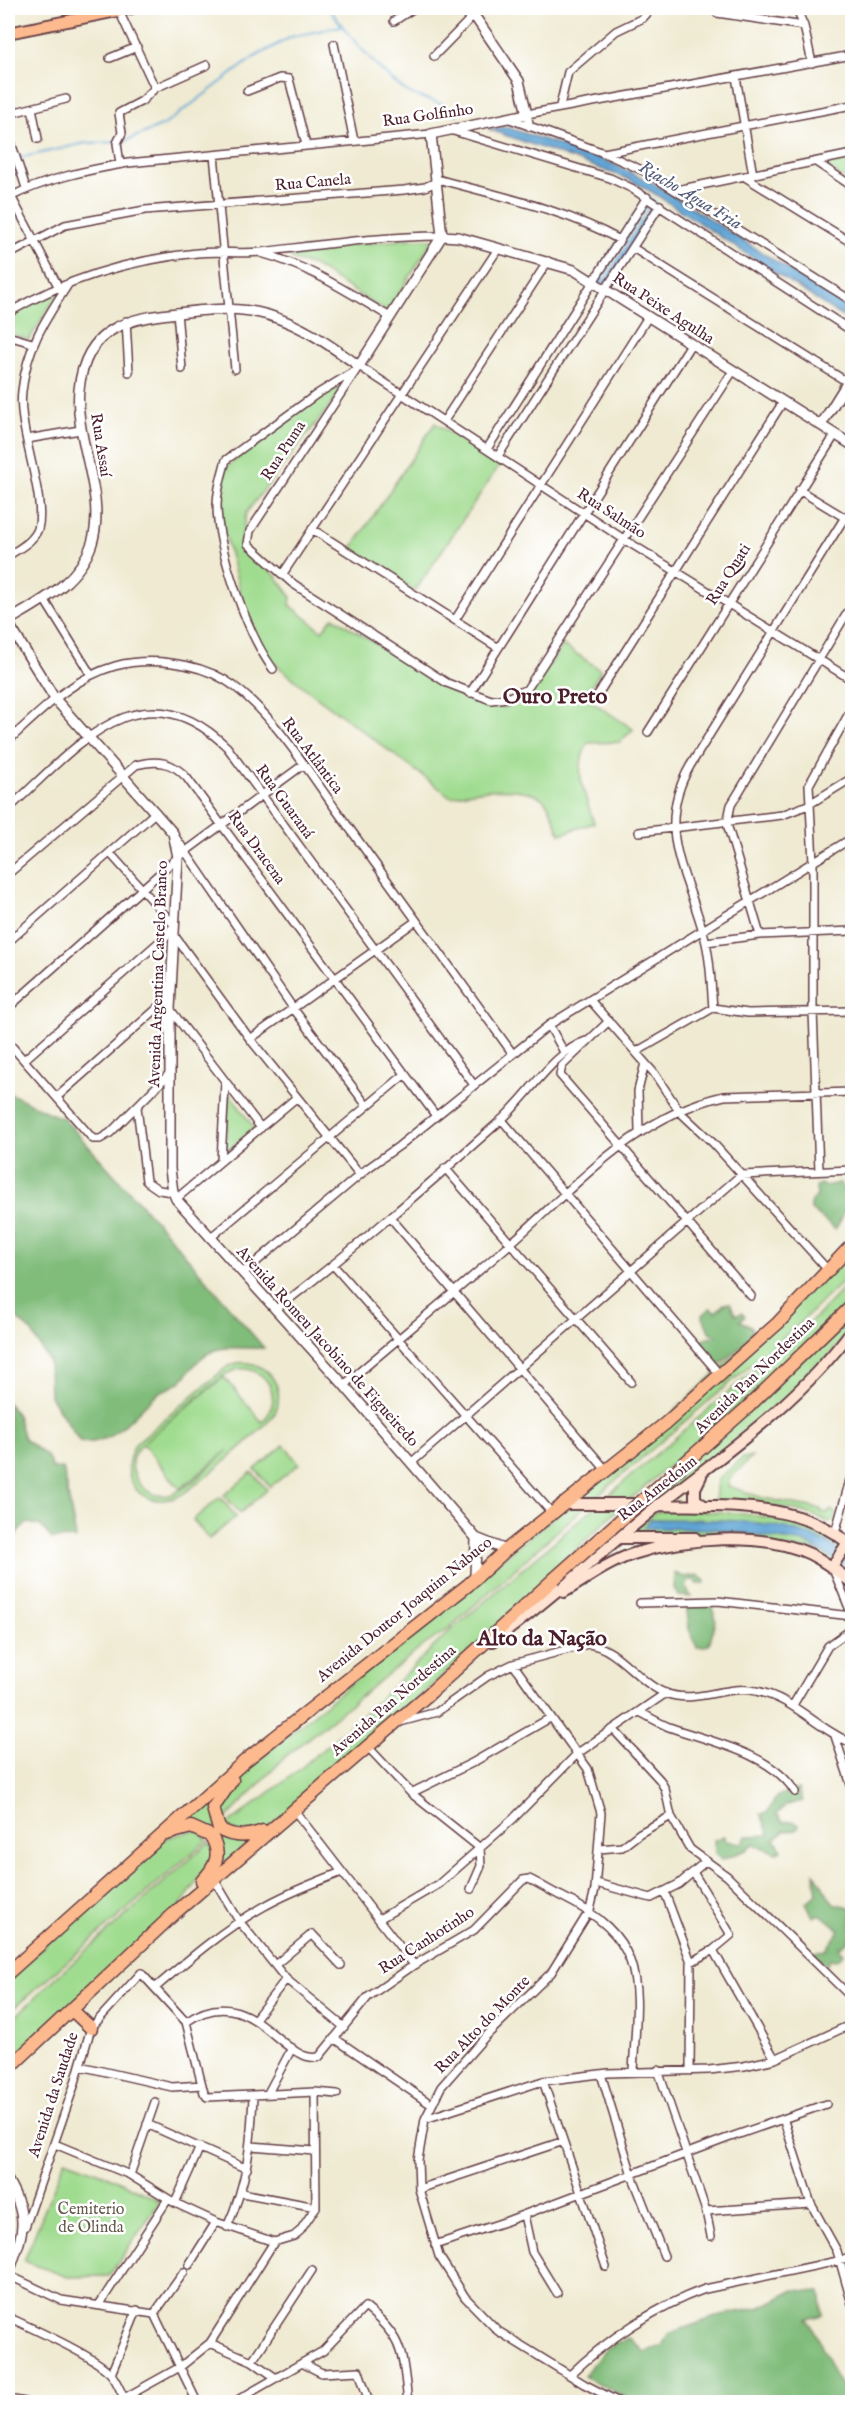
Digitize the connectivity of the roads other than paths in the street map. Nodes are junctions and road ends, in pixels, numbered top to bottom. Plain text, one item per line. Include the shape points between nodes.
1 (132, 8) edge
2 (414, 8) edge
3 (652, 8) edge
4 (796, 8) edge
5 (119, 10) junction
6 (471, 11) edge
7 (717, 13) dead end
8 (394, 21) dead end
9 (804, 27) junction
10 (8, 33) edge
11 (334, 44) dead end
12 (137, 47) junction
13 (852, 55) edge
14 (434, 56) dead end
15 (110, 58) dead end
16 (812, 63) junction
17 (207, 65) dead end
18 (736, 77) junction
19 (154, 88) junction
20 (247, 91) dead end
21 (66, 99) dead end
22 (852, 105) edge
23 (560, 106) junction
24 (32, 108) junction
25 (8, 114) edge
26 (527, 114) junction
27 (507, 118) junction
28 (746, 127) junction
29 (530, 128) junction
30 (447, 129) junction
31 (8, 133) edge
32 (431, 134) junction
33 (38, 139) dead end
34 (354, 141) junction
35 (306, 145) junction
36 (604, 153) junction
37 (214, 154) junction
38 (852, 154) edge
39 (816, 162) junction
40 (120, 164) junction
41 (753, 175) junction
42 (745, 177) junction
43 (435, 183) junction
44 (852, 186) edge
45 (26, 188) junction
46 (677, 190) junction
47 (647, 196) junction
48 (9, 197) edge
49 (220, 204) junction
50 (660, 205) junction
51 (442, 236) junction
52 (34, 239) junction
53 (618, 239) junction
54 (852, 243) edge
55 (633, 248) junction
56 (498, 249) junction
57 (224, 252) junction
58 (259, 252) junction
59 (8, 255) edge
60 (548, 261) junction
61 (593, 281) junction
62 (70, 282) junction
63 (58, 286) junction
64 (606, 291) junction
65 (852, 301) edge
66 (230, 309) junction
67 (177, 312) junction
68 (8, 313) edge
69 (390, 317) junction
70 (648, 317) junction
71 (126, 321) junction
72 (852, 331) edge
73 (8, 336) edge
74 (32, 343) junction
75 (691, 344) junction
76 (357, 368) junction
77 (182, 369) dead end
78 (235, 369) dead end
79 (733, 371) junction
80 (129, 372) dead end
81 (851, 381) edge
82 (402, 394) junction
83 (783, 402) junction
84 (444, 421) junction
85 (820, 425) junction
86 (80, 430) junction
87 (835, 435) junction
88 (27, 439) junction
89 (852, 446) edge
90 (487, 448) junction
91 (498, 456) junction
92 (542, 485) junction
93 (799, 489) junction
94 (584, 512) junction
95 (845, 517) junction
96 (852, 522) edge
97 (312, 529) junction
98 (625, 540) junction
99 (8, 556) edge
100 (675, 571) junction
101 (282, 575) junction
102 (44, 599) junction
103 (729, 604) junction
104 (852, 605) edge
105 (455, 620) junction
106 (8, 622) edge
107 (774, 630) junction
108 (497, 647) junction
109 (819, 659) junction
110 (273, 669) dead end
111 (91, 675) junction
112 (852, 680) edge
113 (470, 693) junction
114 (55, 699) junction
115 (596, 699) dead end
116 (852, 708) edge
117 (648, 732) dead end
118 (90, 737) junction
119 (8, 741) edge
120 (303, 765) junction
121 (122, 775) junction
122 (852, 778) edge
123 (262, 795) junction
124 (808, 805) junction
125 (8, 809) edge
126 (156, 812) junction
127 (222, 824) junction
128 (727, 824) junction
129 (672, 830) junction
130 (639, 832) dead end
131 (852, 838) edge
132 (110, 853) junction
133 (181, 854) junction
134 (813, 862) junction
135 (8, 874) edge
136 (144, 889) junction
137 (750, 903) junction
138 (416, 921) junction
139 (174, 930) junction
140 (703, 930) junction
141 (852, 931) edge
142 (813, 932) junction
143 (760, 935) junction
144 (8, 942) edge
145 (706, 942) junction
146 (375, 950) junction
147 (335, 979) junction
148 (170, 997) junction
149 (590, 1000) junction
150 (8, 1008) edge
151 (293, 1008) junction
152 (713, 1008) junction
153 (170, 1009) junction
154 (813, 1011) junction
155 (852, 1011) edge
156 (609, 1021) junction
157 (549, 1025) junction
158 (250, 1039) junction
159 (586, 1041) junction
160 (8, 1042) edge
161 (564, 1052) junction
162 (636, 1052) junction
163 (513, 1054) junction
164 (24, 1060) junction
165 (645, 1063) junction
166 (170, 1072) junction
167 (404, 1075) junction
168 (225, 1083) junction
169 (474, 1085) junction
170 (852, 1092) edge
171 (818, 1094) junction
172 (57, 1097) junction
173 (296, 1098) junction
174 (367, 1106) junction
175 (137, 1107) junction
176 (680, 1112) junction
177 (436, 1116) junction
178 (502, 1120) junction
179 (261, 1128) junction
180 (639, 1131) junction
181 (329, 1138) junction
182 (619, 1146) junction
183 (221, 1161) junction
184 (445, 1168) junction
185 (852, 1170) edge
186 (819, 1171) junction
187 (360, 1174) junction
188 (741, 1175) junction
189 (563, 1194) junction
190 (174, 1195) junction
191 (390, 1217) junction
192 (686, 1222) junction
193 (210, 1238) junction
194 (510, 1244) junction
195 (852, 1245) edge
196 (333, 1265) junction
197 (828, 1270) junction
198 (630, 1271) junction
199 (243, 1273) junction
200 (452, 1291) junction
201 (751, 1296) dead end
202 (852, 1305) edge
203 (275, 1310) junction
204 (577, 1319) junction
205 (852, 1330) edge
206 (398, 1338) junction
207 (521, 1367) junction
208 (720, 1376) junction
209 (631, 1382) dead end
210 (344, 1385) junction
211 (466, 1416) junction
212 (411, 1463) junction
213 (606, 1470) junction
214 (703, 1473) junction
215 (852, 1473) edge
216 (585, 1487) joint
217 (627, 1503) junction
218 (562, 1504) junction
219 (658, 1505) junction
220 (704, 1506) junction
221 (552, 1512) junction
222 (635, 1526) junction
223 (835, 1533) junction
224 (476, 1538) junction
225 (620, 1539) junction
226 (707, 1539) junction
227 (847, 1547) edge
228 (506, 1550) junction
229 (832, 1567) junction
230 (475, 1578) junction
231 (852, 1583) edge
232 (640, 1603) dead end
233 (543, 1604) junction
234 (852, 1616) edge
235 (852, 1629) edge
236 (468, 1658) junction
237 (513, 1664) junction
238 (666, 1693) junction
239 (793, 1705) junction
240 (640, 1712) junction
241 (550, 1718) junction
242 (395, 1723) junction
243 (614, 1730) junction
244 (834, 1736) junction
245 (852, 1743) edge
246 (368, 1747) junction
247 (578, 1753) junction
248 (247, 1759) junction
249 (852, 1788) edge
250 (795, 1792) dead end
251 (411, 1793) junction
252 (294, 1810) junction
253 (671, 1816) junction
254 (270, 1828) junction
255 (162, 1835) junction
256 (480, 1848) junction
257 (599, 1849) junction
258 (705, 1861) junction
259 (693, 1872) junction
260 (339, 1873) junction
261 (214, 1879) junction
262 (596, 1883) junction
263 (471, 1889) dead end
264 (665, 1893) junction
265 (590, 1910) junction
266 (177, 1912) junction
267 (379, 1918) junction
268 (239, 1921) junction
269 (713, 1950) junction
270 (691, 1962) junction
271 (275, 1965) junction
272 (341, 1965) dead end
273 (414, 1965) junction
274 (8, 1973) edge
275 (286, 1979) junction
276 (155, 1988) junction
277 (852, 1998) edge
278 (72, 2010) junction
279 (255, 2019) junction
280 (186, 2022) junction
281 (852, 2024) edge
282 (344, 2027) junction
283 (91, 2028) junction
284 (334, 2038) junction
285 (292, 2048) junction
286 (775, 2059) junction
287 (80, 2066) junction
288 (8, 2069) edge
289 (658, 2070) junction
290 (633, 2071) junction
291 (690, 2071) junction
292 (604, 2073) junction
293 (543, 2082) junction
294 (202, 2085) junction
295 (315, 2092) junction
296 (268, 2094) junction
297 (337, 2094) dead end
298 (253, 2095) junction
299 (154, 2102) dead end
300 (826, 2104) dead end
301 (432, 2105) junction
302 (425, 2119) junction
303 (852, 2120) edge
304 (784, 2121) junction
305 (147, 2124) junction
306 (852, 2139) edge
307 (561, 2142) junction
308 (55, 2144) junction
309 (251, 2146) junction
310 (200, 2147) junction
311 (315, 2151) junction
312 (687, 2153) junction
313 (247, 2169) junction
314 (130, 2175) junction
315 (632, 2175) junction
316 (8, 2181) edge
317 (419, 2189) junction
318 (242, 2193) junction
319 (579, 2195) junction
320 (172, 2201) junction
321 (811, 2204) junction
322 (315, 2207) junction
323 (706, 2211) junction
324 (524, 2215) junction
325 (216, 2223) junction
326 (227, 2227) junction
327 (25, 2228) junction
328 (711, 2236) dead end
329 (274, 2242) junction
330 (435, 2245) junction
331 (664, 2256) dead end
332 (852, 2258) edge
333 (840, 2260) junction
334 (189, 2265) dead end
335 (606, 2267) dead end
336 (312, 2270) dead end
337 (184, 2272) dead end
338 (8, 2275) edge
339 (557, 2293) dead end
340 (852, 2304) edge
341 (99, 2305) junction
342 (137, 2310) junction
343 (154, 2314) junction
344 (8, 2318) edge
345 (210, 2343) junction
346 (252, 2361) junction
347 (304, 2364) junction
348 (180, 2367) junction
349 (111, 2374) junction
350 (570, 2375) junction
351 (276, 2378) junction
352 (124, 2398) junction
353 (8, 2399) edge
354 (25, 2403) edge
355 (117, 2403) edge
356 (197, 2403) edge
357 (234, 2403) edge
358 (369, 2403) edge
359 (408, 2403) edge
360 (619, 2403) edge

1 - 5 main road
2 - 8 street
3 - 23 street via 643,18 616,31 568,72
4 - 9 street
5 - 10 main road
5 - 12 street
6 - 14 street
6 - 26 street via 519,81
7 - 9 street
9 - 16 street
11 - 34 street
12 - 15 street
12 - 19 street
13 - 16 street, Rua Golfinho
16 - 18 street, Rua Golfinho
17 - 19 street
18 - 23 street, Rua Golfinho
18 - 28 street
19 - 40 street via 142,101 119,113
20 - 35 street via 280,78 289,80
21 - 24 street
22 - 28 street
23 - 26 street, Rua Golfinho
24 - 25 street
24 - 33 street
26 - 27 street, Rua Golfinho
26 - 29 street
27 - 29 street
27 - 30 street, Rua Golfinho
28 - 36 street
28 - 41 street
29 - 36 street
30 - 32 street, Rua Golfinho
30 - 47 street via 610,178
31 - 45 street
32 - 34 street, Rua Golfinho
32 - 43 street
34 - 35 street, Rua Golfinho
35 - 37 street, Rua Golfinho
36 - 46 street
37 - 40 street, Rua Golfinho
37 - 49 street
38 - 39 street
39 - 41 street
39 - 44 street
40 - 45 street, Rua Golfinho
41 - 42 street
42 - 46 street
42 - 54 street
43 - 49 street, Rua Canela
43 - 51 street
43 - 53 street, Rua Canela via 441,180 548,208
45 - 48 street, Rua Golfinho
46 - 65 street
47 - 50 street
47 - 53 street
48 - 52 street
49 - 52 street, Rua Canela via 83,220
49 - 57 street
50 - 55 street
50 - 72 street
51 - 56 street, Rua Peixe Agulha
51 - 58 street via 403,236
51 - 69 street, Rua Puma
52 - 59 street, Rua Canela
52 - 63 street
53 - 61 street
55 - 64 street
55 - 81 street
56 - 60 street, Rua Peixe Agulha
56 - 82 street
57 - 58 street
57 - 62 street via 118,265
57 - 66 street
58 - 69 street via 317,274
60 - 61 street, Rua Peixe Agulha
60 - 84 street
61 - 64 street, Rua Peixe Agulha
61 - 90 street
62 - 63 street
62 - 74 street
63 - 68 street
64 - 70 street, Rua Peixe Agulha
64 - 91 street
66 - 67 street, Rua Assaí
66 - 76 street, Rua Assaí via 251,310 287,322 324,341
66 - 78 street
67 - 71 street, Rua Assaí
67 - 77 street
69 - 76 street, Rua Puma
70 - 75 street, Rua Peixe Agulha
70 - 92 street
71 - 80 street
71 - 86 street, Rua Assaí via 108,332 87,359 79,390
73 - 74 street
74 - 88 street via 21,394
75 - 79 street, Rua Peixe Agulha
75 - 94 street
76 - 82 street, Rua Salmão
76 - 101 street, Rua Puma via 247,538 252,550
76 - 110 street via 226,460 218,494 220,531 251,635
79 - 83 street, Rua Peixe Agulha
79 - 98 street, Rua Puma
81 - 85 street
82 - 84 street, Rua Salmão
82 - 97 street
83 - 85 street, Rua Peixe Agulha
83 - 100 street
84 - 90 street, Rua Salmão
85 - 87 street, Rua Peixe Agulha
86 - 88 street
86 - 102 street, Rua Assaí via 93,495 94,535 73,576
87 - 89 street, Rua Peixe Agulha
87 - 93 street, Rua Quati
88 - 99 street via 38,502 38,529
90 - 91 street, Rua Salmão
91 - 92 street, Rua Salmão
92 - 94 street, Rua Salmão
92 - 105 street
93 - 95 street
93 - 103 street, Rua Quati
94 - 98 street, Rua Salmão
94 - 108 street
95 - 96 street
95 - 107 street
97 - 101 street
97 - 105 street
98 - 100 street, Rua Salmão
98 - 113 street, Rua Puma via 527,688 497,700
100 - 103 street, Rua Salmão
100 - 115 street
101 - 113 street, Rua Puma via 431,674
102 - 106 street, Rua Assaí
102 - 111 street
103 - 107 street, Rua Salmão
103 - 117 street, Rua Quati
104 - 109 street
105 - 108 street
106 - 114 street, Avenida Argentina Castelo Branco
107 - 109 street, Rua Salmão
107 - 129 street via 680,784
108 - 113 street
109 - 112 street, Rua Salmão
109 - 128 street via 735,795
111 - 114 street, Rua Atlântica
111 - 120 street, Rua Atlântica via 115,666 152,662 211,674 245,697
114 - 118 street, Avenida Argentina Castelo Branco
114 - 119 street, Rua Atlântica
116 - 124 street via 812,778
118 - 121 street, Avenida Argentina Castelo Branco
118 - 123 street, Rua Guaraná via 130,714 174,714 212,733
118 - 125 street, Rua Guaraná
120 - 123 street
120 - 138 street, Rua Atlântica
121 - 126 street, Avenida Argentina Castelo Branco
121 - 127 street, Rua Dracena via 148,762 173,765 188,778
121 - 135 street, Rua Dracena
122 - 124 street
123 - 127 street
123 - 146 street, Rua Guaraná
124 - 128 street via 782,815
124 - 134 street
126 - 132 street
126 - 133 street, Avenida Argentina Castelo Branco via 173,833
127 - 133 street
127 - 147 street, Rua Dracena
128 - 129 street
128 - 137 street
129 - 130 street
129 - 140 street
131 - 134 street
132 - 136 street
132 - 144 street
133 - 136 street
133 - 139 street, Avenida Argentina Castelo Branco
133 - 151 street
134 - 137 street
134 - 142 street
136 - 139 street
136 - 150 street
137 - 140 street
137 - 143 street
138 - 146 street
138 - 163 street, Rua Atlântica
139 - 148 street, Avenida Argentina Castelo Branco
139 - 158 street
139 - 164 street
140 - 145 street
140 - 149 street
141 - 142 street
142 - 143 street
142 - 154 street
143 - 145 street
145 - 152 street
146 - 147 street
146 - 169 street, Rua Guaraná
147 - 151 street
147 - 167 street, Rua Dracena
148 - 153 street, Avenida Argentina Castelo Branco
148 - 172 street
149 - 156 street
149 - 157 street
151 - 158 street
151 - 174 street
152 - 154 street via 748,1013
152 - 162 street
153 - 166 street, Avenida Argentina Castelo Branco
153 - 168 street
154 - 155 street
154 - 171 street
156 - 159 street
156 - 162 street
157 - 161 street
157 - 163 street
158 - 173 street
159 - 161 street
159 - 182 street via 559,1071 571,1091
160 - 164 street
161 - 178 street
162 - 165 street
163 - 169 street
164 - 172 street
165 - 176 street
165 - 180 street via 638,1091
166 - 175 street
166 - 190 street, Avenida Argentina Castelo Branco via 170,1169
167 - 174 street
167 - 177 street, Rua Dracena
168 - 179 street
168 - 183 street
169 - 177 street
170 - 171 street
171 - 176 street via 724,1095
171 - 186 street
172 - 175 street via 96,1139 110,1133
173 - 179 street
173 - 181 street
174 - 181 street
175 - 190 street via 146,1181
176 - 180 street
176 - 188 street
177 - 187 street
178 - 184 street
178 - 189 street
179 - 183 street
180 - 182 street
181 - 187 street
181 - 193 street
182 - 189 street
182 - 192 street
183 - 190 street
184 - 191 street
184 - 194 street
185 - 186 street
186 - 188 street
187 - 199 street
188 - 192 street
188 - 197 street
189 - 194 street
189 - 198 street
190 - 193 street, Avenida Romeu Jacobino de Figueiredo
191 - 196 street
191 - 200 street
192 - 198 street
192 - 201 street
193 - 199 street, Avenida Romeu Jacobino de Figueiredo
194 - 200 street
194 - 204 street
195 - 197 highway, Avenida Pan Nordestina
196 - 203 street
196 - 206 street
197 - 208 highway, Avenida Pan Nordestina
198 - 204 street
198 - 208 street
199 - 203 street, Avenida Romeu Jacobino de Figueiredo
200 - 206 street
200 - 207 street
202 - 236 highway, Avenida Pan Nordestina, bridge via 748,1407
203 - 210 street, Avenida Romeu Jacobino de Figueiredo
204 - 207 street
204 - 209 street
205 - 214 main road, Rua Amedoim via 801,1391
206 - 210 street
206 - 211 street
207 - 211 street
207 - 213 street
208 - 213 highway, Avenida Pan Nordestina
210 - 212 street, Avenida Romeu Jacobino de Figueiredo
211 - 212 street
211 - 221 street
212 - 224 street, Avenida Romeu Jacobino de Figueiredo
213 - 216 highway, Avenida Pan Nordestina
214 - 219 main road, Rua Amedoim
214 - 220 main road via 694,1494
215 - 223 street
216 - 218 highway, Avenida Doutor Joaquim Nabuco
217 - 218 main road
217 - 219 main road
217 - 222 main road via 634,1510
218 - 221 highway, Avenida Doutor Joaquim Nabuco
219 - 220 main road
219 - 222 main road, Rua Amedoim
220 - 223 main road via 794,1514
221 - 228 highway, Avenida Doutor Joaquim Nabuco
222 - 225 main road, Rua Amedoim
223 - 227 main road
224 - 228 street, Avenida Romeu Jacobino de Figueiredo
224 - 230 street
225 - 226 main road
225 - 233 main road, Rua Amedoim
226 - 229 main road via 767,1542 793,1548
226 - 233 main road via 633,1554
227 - 229 main road
228 - 230 highway, Avenida Doutor Joaquim Nabuco
229 - 231 main road
229 - 234 street
230 - 248 highway, Avenida Doutor Joaquim Nabuco
232 - 234 street via 718,1600
233 - 236 main road, Rua Amedoim
235 - 239 street via 828,1646
236 - 242 highway, Avenida Pan Nordestina
237 - 238 street via 580,1645 598,1645
237 - 241 street, Rua Alto do Monte
237 - 242 street via 488,1676 437,1712
238 - 239 street via 696,1697 755,1690
238 - 240 street
239 - 244 street
240 - 243 street
240 - 250 street via 669,1727 741,1751 767,1766
241 - 247 street, Rua Alto do Monte
241 - 251 street
242 - 246 highway, Avenida Pan Nordestina
243 - 247 street
243 - 253 street via 660,1780
244 - 245 street
244 - 249 street
246 - 251 street
246 - 252 highway, Avenida Pan Nordestina
247 - 256 street
247 - 257 street, Rua Alto do Monte via 598,1799
248 - 254 highway via 216,1801 216,1823 219,1829 235,1836
248 - 255 highway
251 - 256 street
252 - 254 highway, Avenida Pan Nordestina
252 - 260 street
253 - 257 street via 619,1849
253 - 258 street via 684,1842
254 - 261 highway, Avenida Pan Nordestina
255 - 266 highway via 184,1828 198,1829 211,1836 218,1851 215,1866
255 - 274 highway
256 - 263 street via 481,1866
256 - 267 street via 434,1887
257 - 262 street, Rua Alto do Monte
258 - 259 street
258 - 277 street via 727,1876
259 - 264 street
259 - 269 street via 731,1935
260 - 267 street
260 - 268 street
261 - 266 highway, Avenida Pan Nordestina
261 - 268 street
262 - 264 street via 643,1898
262 - 265 street, Rua Alto do Monte
264 - 270 street
265 - 273 street, Rua Canhotinho via 526,1879 474,1930
265 - 290 street, Rua Canhotinho via 618,1936 633,1969
265 - 301 street, Rua Alto do Monte via 543,1983 465,2059 441,2087
266 - 278 highway, Avenida Pan Nordestina
267 - 273 street
268 - 271 street
268 - 276 street
269 - 270 street
269 - 286 street
270 - 291 street
271 - 272 street via 312,1934
271 - 275 street
273 - 282 street, Rua Canhotinho via 369,1997
275 - 279 street
275 - 282 street
276 - 280 street
276 - 283 street, Avenida da Saudade via 141,1974
278 - 283 highway
278 - 288 highway, Avenida Pan Nordestina
279 - 280 street, Rua Canhotinho via 214,2009
279 - 285 street, Rua Canhotinho
280 - 294 street
281 - 286 street
282 - 284 street, Rua Canhotinho
283 - 287 street, Avenida da Saudade
284 - 285 street, Rua Canhotinho via 316,2058
284 - 301 street
285 - 296 street
286 - 291 street
287 - 294 street via 172,2087
287 - 308 street, Avenida da Saudade
289 - 290 street
289 - 291 street
289 - 312 street
290 - 292 street
292 - 293 street
292 - 315 street
293 - 302 street
293 - 307 street
294 - 298 street via 206,2096 214,2098
295 - 296 street
295 - 297 street
295 - 311 street
296 - 298 street
298 - 309 street
299 - 305 street
300 - 304 street
301 - 302 street, Rua Alto do Monte
302 - 317 street, Rua Alto do Monte via 418,2160
303 - 306 street via 848,2127
304 - 312 street
304 - 321 street
305 - 310 street
305 - 314 street
307 - 317 street
307 - 319 street
308 - 314 street
308 - 327 street, Avenida da Saudade
309 - 311 street
309 - 313 street
310 - 313 street
310 - 320 street
311 - 322 street
312 - 315 street
312 - 323 street
313 - 318 street
314 - 320 street
315 - 319 street
315 - 331 street
316 - 327 street
317 - 330 street, Rua Alto do Monte
318 - 322 street
318 - 326 street
319 - 324 street
319 - 335 street
320 - 325 street
320 - 341 street
321 - 323 street
321 - 333 street
322 - 329 street via 294,2236
323 - 328 street
324 - 330 street
324 - 339 street via 532,2252
325 - 326 street
325 - 334 street
326 - 329 street
327 - 338 street, Avenida da Saudade
329 - 345 street
330 - 350 street, Rua Alto do Monte via 465,2297 498,2331
332 - 333 street
333 - 340 street
333 - 350 street via 705,2289 683,2298 604,2343
336 - 346 street
337 - 343 street
338 - 341 street via 61,2300
341 - 342 street
342 - 343 street
342 - 349 street
343 - 348 street
344 - 349 street via 49,2336
345 - 346 street
345 - 348 street
346 - 351 street
347 - 351 street
347 - 358 street via 322,2373 359,2371
347 - 359 street via 336,2340 364,2307 382,2321 398,2342
348 - 352 street
348 - 356 street
349 - 352 street
350 - 360 street, Rua Alto do Monte
351 - 357 street
352 - 355 street
353 - 354 street

